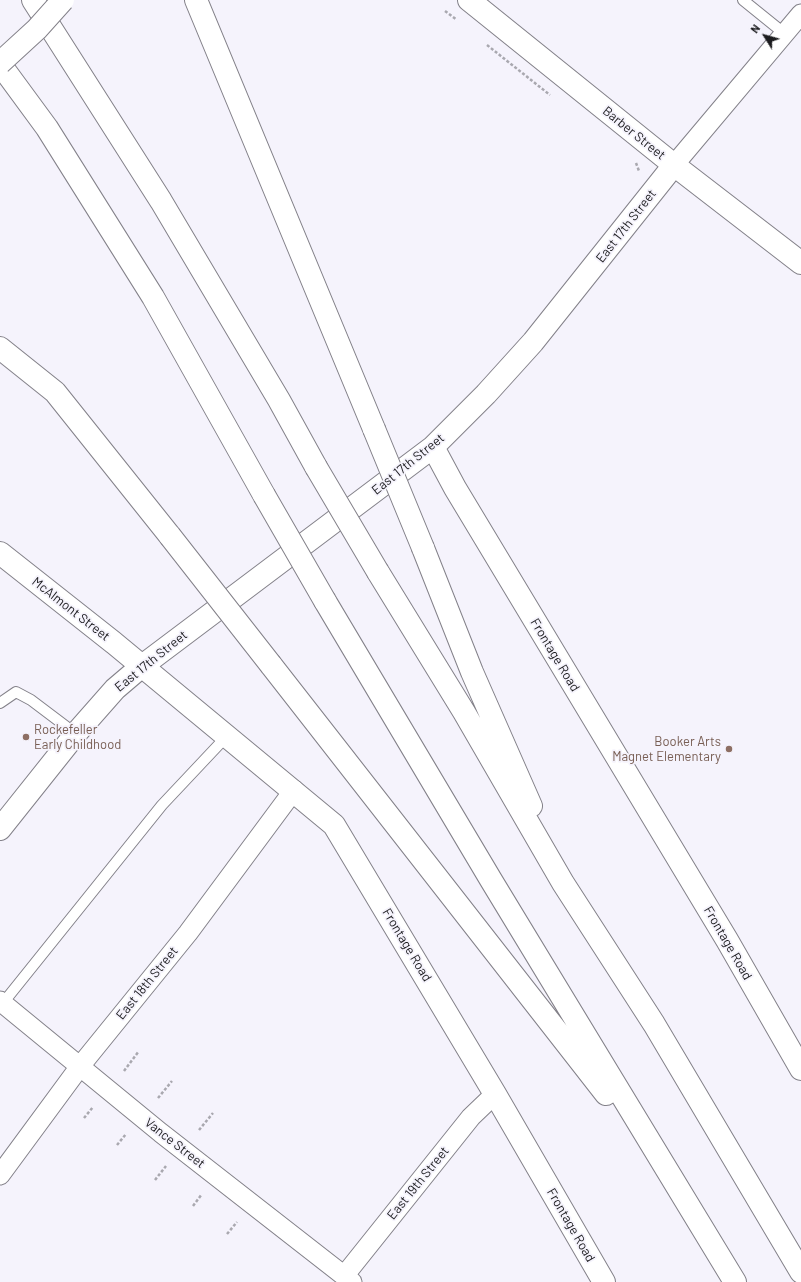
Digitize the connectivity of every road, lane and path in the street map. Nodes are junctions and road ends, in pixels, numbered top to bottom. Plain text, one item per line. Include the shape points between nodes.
1 (33, 0) edge
2 (63, 0) edge
3 (469, 0) edge
4 (743, 0) edge
5 (198, 2) edge
6 (801, 14) edge
7 (785, 34) junction
8 (0, 64) edge
9 (674, 165) junction
10 (801, 263) edge
11 (0, 348) edge
12 (433, 447) junction
13 (0, 553) edge
14 (142, 666) junction
15 (0, 703) edge
16 (76, 734) junction
17 (226, 737) junction
18 (294, 790) junction
19 (0, 830) edge
20 (563, 883) junction
21 (2, 1002) edge
22 (139, 1051) dead end
23 (81, 1066) junction
24 (801, 1069) edge
25 (124, 1071) dead end
26 (172, 1081) dead end
27 (496, 1094) junction
28 (158, 1098) dead end
29 (93, 1107) dead end
30 (213, 1113) dead end
31 (84, 1118) dead end
32 (200, 1130) dead end
33 (126, 1134) dead end
34 (117, 1145) dead end
35 (166, 1166) dead end
36 (0, 1175) edge
37 (155, 1180) dead end
38 (678, 1187) junction
39 (202, 1194) dead end
40 (193, 1206) dead end
41 (237, 1222) dead end
42 (228, 1234) dead end
43 (801, 1272) edge
44 (348, 1279) edge
45 (604, 1282) edge
46 (735, 1282) edge

1 - 20 main road, bridge via 161,201
2 - 8 main road, bridge
3 - 9 main road, Barber Street
4 - 7 lane
5 - 20 main road, bridge via 472,672 512,759
6 - 7 street, East 17th Street
7 - 9 street, East 17th Street
8 - 38 main road, bridge via 47,128 153,297 325,601
9 - 10 main road, Barber Street
9 - 12 main road, East 17th Street via 533,342
11 - 38 main road, bridge via 55,392 497,952
12 - 14 main road, East 17th Street
12 - 24 main road, Frontage Road via 459,495 727,940
13 - 14 main road, McAlmont Street
14 - 16 main road, East 17th Street via 115,690
14 - 17 main road, Frontage Road
15 - 16 lane via 16,692
16 - 19 main road, East 17th Street
17 - 18 main road, Frontage Road
17 - 21 lane via 162,805
18 - 23 street, East 18th Street via 188,933
18 - 27 main road, Frontage Road via 334,825
20 - 43 main road via 654,1024
21 - 23 street, Vance Street
22 - 25 path
23 - 36 street, East 18th Street
23 - 44 street, Vance Street via 161,1133
26 - 28 path
27 - 44 street, East 19th Street via 471,1117
27 - 45 main road, Frontage Road
29 - 31 path
30 - 32 path
33 - 34 path
35 - 37 path
38 - 46 main road
39 - 40 path
41 - 42 path

